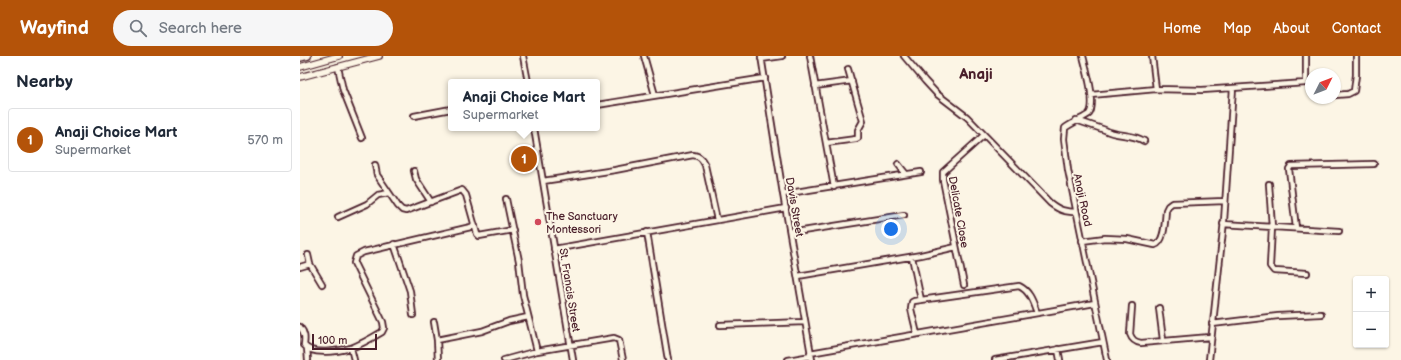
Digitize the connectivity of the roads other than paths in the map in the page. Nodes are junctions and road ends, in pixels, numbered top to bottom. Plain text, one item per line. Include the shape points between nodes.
1 (308, 56) edge
2 (339, 56) edge
3 (379, 56) edge
4 (523, 56) edge
5 (644, 56) edge
6 (782, 56) edge
7 (810, 56) edge
8 (904, 56) edge
9 (1083, 56) edge
10 (1152, 56) edge
11 (1306, 56) edge
12 (1356, 56) edge
13 (761, 57) edge
14 (300, 58) edge
15 (300, 67) edge
16 (338, 67) junction
17 (1306, 68) edge
18 (848, 69) dead end
19 (312, 74) junction
20 (300, 77) edge
21 (765, 78) junction
22 (527, 79) edge
23 (300, 82) edge
24 (852, 82) junction
25 (1305, 83) edge
26 (815, 86) junction
27 (1233, 88) junction
28 (1156, 89) junction
29 (655, 95) junction
30 (1091, 95) junction
31 (1341, 95) edge
32 (600, 105) edge
33 (448, 109) edge
34 (414, 116) dead end
35 (1076, 120) junction
36 (535, 131) edge
37 (984, 135) junction
38 (362, 138) dead end
39 (1144, 141) dead end
40 (826, 143) junction
41 (898, 164) dead end
42 (1374, 164) dead end
43 (375, 165) dead end
44 (414, 171) dead end
45 (921, 172) dead end
46 (906, 174) junction
47 (543, 181) junction
48 (1269, 184) dead end
49 (834, 187) junction
50 (389, 193) junction
51 (783, 194) junction
52 (506, 199) dead end
53 (1225, 201) junction
54 (431, 202) junction
55 (786, 208) junction
56 (1076, 212) junction
57 (904, 215) dead end
58 (338, 217) dead end
59 (717, 220) junction
60 (1223, 224) junction
61 (475, 226) junction
62 (1272, 227) junction
63 (1296, 228) junction
64 (513, 230) junction
65 (1339, 231) dead end
66 (647, 232) junction
67 (790, 233) junction
68 (1082, 241) junction
69 (394, 244) junction
70 (956, 247) junction
71 (554, 249) junction
72 (308, 255) dead end
73 (912, 257) junction
74 (310, 264) junction
75 (300, 267) edge
76 (1307, 273) dead end
77 (798, 276) junction
78 (322, 284) dead end
79 (964, 285) dead end
80 (921, 300) junction
81 (1095, 303) junction
82 (1132, 306) dead end
83 (1159, 308) dead end
84 (1037, 313) junction
85 (1321, 314) dead end
86 (413, 315) dead end
87 (528, 317) junction
88 (434, 322) dead end
89 (805, 322) junction
90 (1212, 324) junction
91 (720, 325) dead end
92 (300, 327) edge
93 (917, 334) junction
94 (1210, 337) junction
95 (437, 340) junction
96 (1163, 340) junction
97 (1103, 342) junction
98 (570, 346) junction
99 (307, 348) junction
100 (351, 348) junction
101 (1058, 350) junction
102 (538, 351) junction
103 (811, 356) edge
104 (523, 357) edge
105 (1008, 359) edge
106 (308, 360) edge
107 (354, 360) edge
108 (438, 360) edge
109 (504, 360) edge
110 (573, 360) edge
111 (623, 360) edge
112 (668, 360) edge
113 (788, 360) edge
114 (995, 360) edge
115 (1060, 360) edge
116 (1107, 360) edge
117 (1209, 360) edge

1 - 14 main road
2 - 15 main road
3 - 16 main road
4 - 22 street
5 - 29 street
6 - 13 street
7 - 26 street
8 - 37 street via 936,94 955,107
9 - 30 street, Anaji Road
10 - 28 street
11 - 17 street
12 - 31 street via 1354,90
13 - 21 street, Davis Street
16 - 19 main road
16 - 38 street via 343,90
18 - 24 street
19 - 20 main road
19 - 23 main road
21 - 29 street
21 - 51 street, Davis Street
24 - 26 street
24 - 40 street via 863,121 858,130 858,138
25 - 27 street
26 - 40 street
27 - 28 street
27 - 53 street
28 - 30 street
29 - 32 street
30 - 35 street, Anaji Road via 1090,113
33 - 34 street
35 - 39 street
35 - 56 street, Anaji Road via 1065,128 1064,139
36 - 47 street, St. Francis Street
37 - 56 street via 1050,203 1067,212
37 - 70 street, Delicate Close via 943,172
40 - 49 street
41 - 46 street
42 - 63 street via 1291,166 1289,169
43 - 50 street via 377,175
44 - 54 street via 416,179
45 - 46 street
46 - 49 street
47 - 59 street via 698,155 705,165
47 - 71 street, St. Francis Street
48 - 62 street
49 - 51 street
50 - 54 street via 402,210
50 - 58 street via 378,195 367,204
51 - 55 street, Davis Street
52 - 64 street
53 - 60 street
53 - 68 street via 1172,203 1166,210 1162,240 1159,244 1105,238
54 - 61 street via 462,190 466,194
55 - 59 street
55 - 67 street, Davis Street
56 - 68 street, Anaji Road
57 - 67 street
59 - 66 street
60 - 62 street
60 - 90 street
61 - 64 street via 479,236
61 - 69 street
62 - 63 street
62 - 76 street via 1272,270
63 - 65 street
64 - 87 street
66 - 71 street
66 - 112 street
67 - 77 street, Davis Street
68 - 81 street, Anaji Road
69 - 86 street via 410,291
69 - 100 street via 356,256 354,263 384,328 382,332
70 - 73 street
70 - 79 street, Delicate Close
71 - 98 street, St. Francis Street
72 - 74 street
73 - 77 street
73 - 80 street
74 - 75 street
74 - 78 street
77 - 89 street, Davis Street
80 - 84 street via 1019,286 1030,296
80 - 93 street via 912,302 911,308
81 - 84 street
81 - 97 street, Anaji Road
82 - 96 street via 1130,334 1133,340 1141,343
83 - 96 street
84 - 93 street
85 - 90 street
87 - 95 street via 482,331
87 - 102 street
88 - 95 street
89 - 91 street
89 - 103 street, Davis Street
90 - 94 street
92 - 99 street
93 - 103 street
94 - 96 street
94 - 117 street
95 - 108 street
97 - 101 street
97 - 116 street, Anaji Road
98 - 102 street
98 - 110 street, St. Francis Street
98 - 111 street via 614,338 619,340
99 - 100 street via 316,352
99 - 106 street
100 - 107 street
101 - 105 street
101 - 115 street
102 - 104 street
103 - 113 street
104 - 109 street
105 - 114 street

